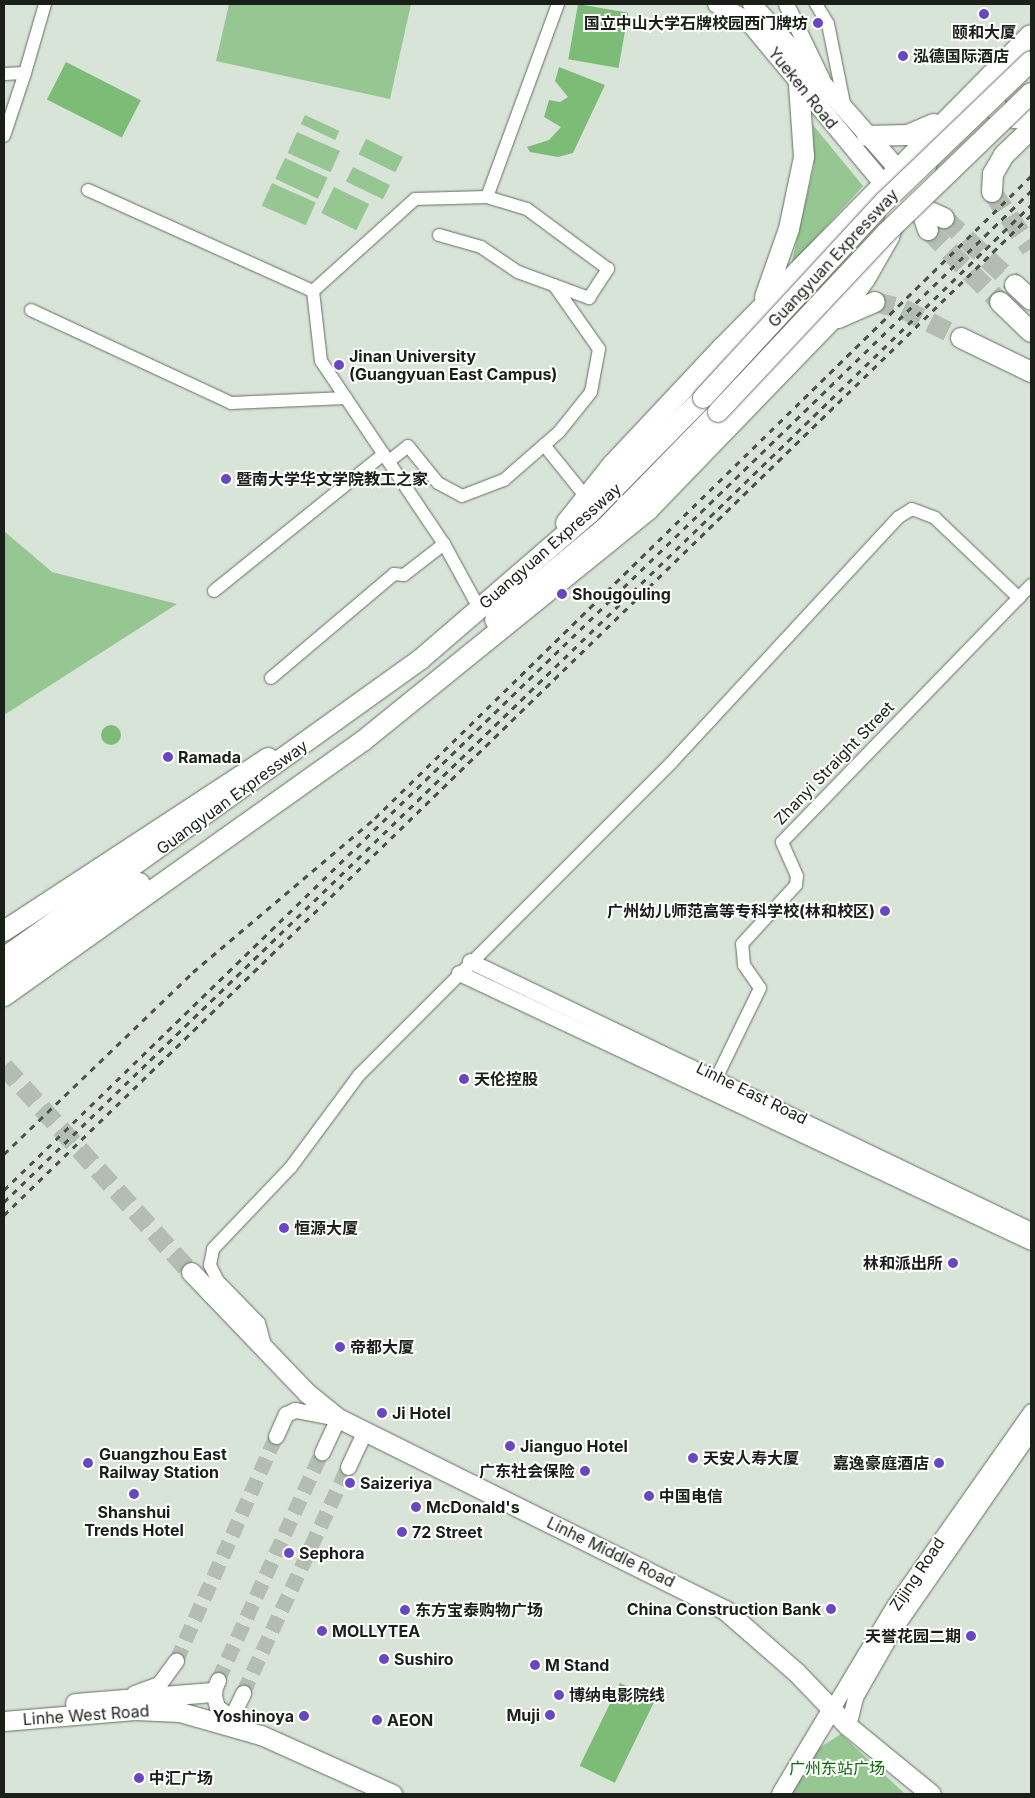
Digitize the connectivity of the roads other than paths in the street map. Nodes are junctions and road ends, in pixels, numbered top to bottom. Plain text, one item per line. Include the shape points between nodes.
1 (45, 4) edge
2 (558, 4) edge
3 (752, 4) edge
4 (786, 4) edge
5 (816, 4) edge
6 (727, 5) edge
7 (1031, 35) edge
8 (1031, 61) edge
9 (1003, 64) junction
10 (25, 73) junction
11 (4, 74) edge
12 (799, 86) junction
13 (1031, 92) edge
14 (830, 96) junction
15 (846, 113) junction
16 (954, 113) junction
17 (1031, 117) edge
18 (1031, 129) edge
19 (4, 136) edge
20 (866, 136) junction
21 (897, 168) junction
22 (882, 182) junction
23 (88, 190) dead end
24 (992, 192) tunnel mouth
25 (487, 197) junction
26 (913, 200) junction
27 (944, 218) tunnel mouth
28 (844, 222) junction
29 (928, 230) tunnel mouth
30 (439, 234) dead end
31 (789, 279) junction
32 (554, 285) junction
33 (1015, 285) tunnel mouth
34 (313, 291) junction
35 (1031, 300) edge
36 (875, 302) tunnel mouth
37 (1000, 302) tunnel mouth
38 (760, 309) junction
39 (31, 310) dead end
40 (828, 324) junction
41 (1031, 332) edge
42 (961, 338) tunnel mouth
43 (1031, 372) edge
44 (346, 398) junction
45 (544, 445) junction
46 (386, 457) junction
47 (586, 497) junction
48 (444, 544) junction
49 (541, 556) junction
50 (1031, 585) edge
51 (214, 591) dead end
52 (1019, 598) junction
53 (483, 605) junction
54 (509, 608) junction
55 (271, 678) dead end
56 (390, 720) junction
57 (309, 741) junction
58 (138, 875) junction
59 (22, 921) junction
60 (4, 931) edge
61 (4, 936) edge
62 (4, 958) edge
63 (470, 961) junction
64 (459, 972) junction
65 (4, 977) edge
66 (13, 986) edge
67 (4, 996) edge
68 (713, 1086) junction
69 (1031, 1230) edge
70 (1031, 1242) edge
71 (190, 1272) tunnel mouth
72 (266, 1349) junction
73 (1031, 1411) edge
74 (338, 1418) junction
75 (1031, 1431) edge
76 (364, 1432) junction
77 (276, 1436) tunnel mouth
78 (322, 1452) tunnel mouth
79 (348, 1467) tunnel mouth
80 (216, 1686) joint
81 (243, 1693) tunnel mouth
82 (128, 1695) junction
83 (171, 1695) junction
84 (833, 1707) junction
85 (4, 1708) edge
86 (196, 1716) junction
87 (231, 1718) junction
88 (4, 1721) edge
89 (848, 1726) junction
90 (261, 1734) junction
91 (392, 1794) edge
92 (781, 1794) edge
93 (931, 1794) edge

1 - 10 street
2 - 25 street
3 - 14 main road, Yueken Road
4 - 14 street
5 - 15 street via 828,24
6 - 12 main road, Yueken Road via 749,22
7 - 9 highway
8 - 49 highway, Guangyuan Expressway, bridge via 885,201 627,478
9 - 16 highway
9 - 17 highway via 994,79 993,103 1015,118
10 - 11 street
10 - 19 street
12 - 22 main road, Yueken Road
12 - 38 highway via 804,157 789,229
13 - 54 highway, Guangyuan Expressway, bridge via 903,216 604,529
14 - 15 main road, Yueken Road
15 - 20 main road, Yueken Road
16 - 20 highway via 913,134
16 - 21 highway
16 - 26 highway via 932,150
18 - 24 highway via 1004,155 992,174
20 - 21 main road, Yueken Road
21 - 22 highway
21 - 26 highway
22 - 26 highway
22 - 28 highway
23 - 34 street
25 - 32 street via 527,209 608,269 589,298
25 - 34 street via 415,199
26 - 27 highway
26 - 28 highway via 873,208
26 - 29 highway
26 - 40 highway via 880,256
28 - 31 highway
30 - 32 street via 481,247 518,272
31 - 38 highway
31 - 40 highway via 815,281 825,291 830,302
32 - 45 street via 599,349 591,392
33 - 35 highway
34 - 44 street via 321,361
36 - 40 highway
37 - 41 highway
38 - 47 highway
39 - 44 street via 231,403
40 - 56 highway via 648,510
42 - 43 highway
44 - 46 street
45 - 46 street via 504,480 462,496 438,483 408,446
45 - 47 street
46 - 48 street
46 - 51 street
47 - 49 highway
48 - 53 street
48 - 55 street via 404,574 394,574
49 - 53 highway, Guangyuan Expressway
50 - 52 street, Zhanyi Straight Street
52 - 63 street via 935,518 912,509 671,763
52 - 68 street, Zhanyi Straight Street via 782,842 797,876 796,885 742,944 744,965 760,988
53 - 57 highway, Guangyuan Expressway
54 - 56 highway
54 - 58 highway, Guangyuan Expressway via 345,737
56 - 66 highway
57 - 58 highway, Guangyuan Expressway
57 - 59 highway via 232,778
58 - 62 highway, Guangyuan Expressway
58 - 65 highway, Guangyuan Expressway
59 - 60 highway
59 - 61 highway
63 - 64 street
63 - 68 street, Linhe East Road
64 - 68 street, Linhe East Road
64 - 72 street via 359,1075 291,1167 213,1249 210,1265 218,1281 259,1323
66 - 67 highway
68 - 69 street, Linhe East Road
68 - 70 street, Linhe East Road
71 - 72 main road, Linhe Middle Road
72 - 74 main road, Linhe Middle Road
73 - 84 street, Zijing Road via 895,1604
74 - 76 main road, Linhe Middle Road
74 - 77 street via 295,1410 286,1414
74 - 78 street
75 - 89 street, Zijing Road via 894,1629 855,1697
76 - 79 street
76 - 84 main road, Linhe Middle Road via 725,1610
80 - 83 main road, Linhe West Road
80 - 87 street via 218,1707
81 - 87 street
82 - 83 main road, Linhe West Road
82 - 83 street via 149,1689 174,1666 168,1688
82 - 85 main road, Linhe West Road
83 - 86 street
84 - 89 main road, Linhe Middle Road
84 - 92 main road, Zijing Road
86 - 88 main road, Linhe West Road via 135,1710
86 - 90 main road, Linhe West Road
87 - 90 street
89 - 93 main road, Linhe Middle Road
90 - 91 main road, Linhe West Road

